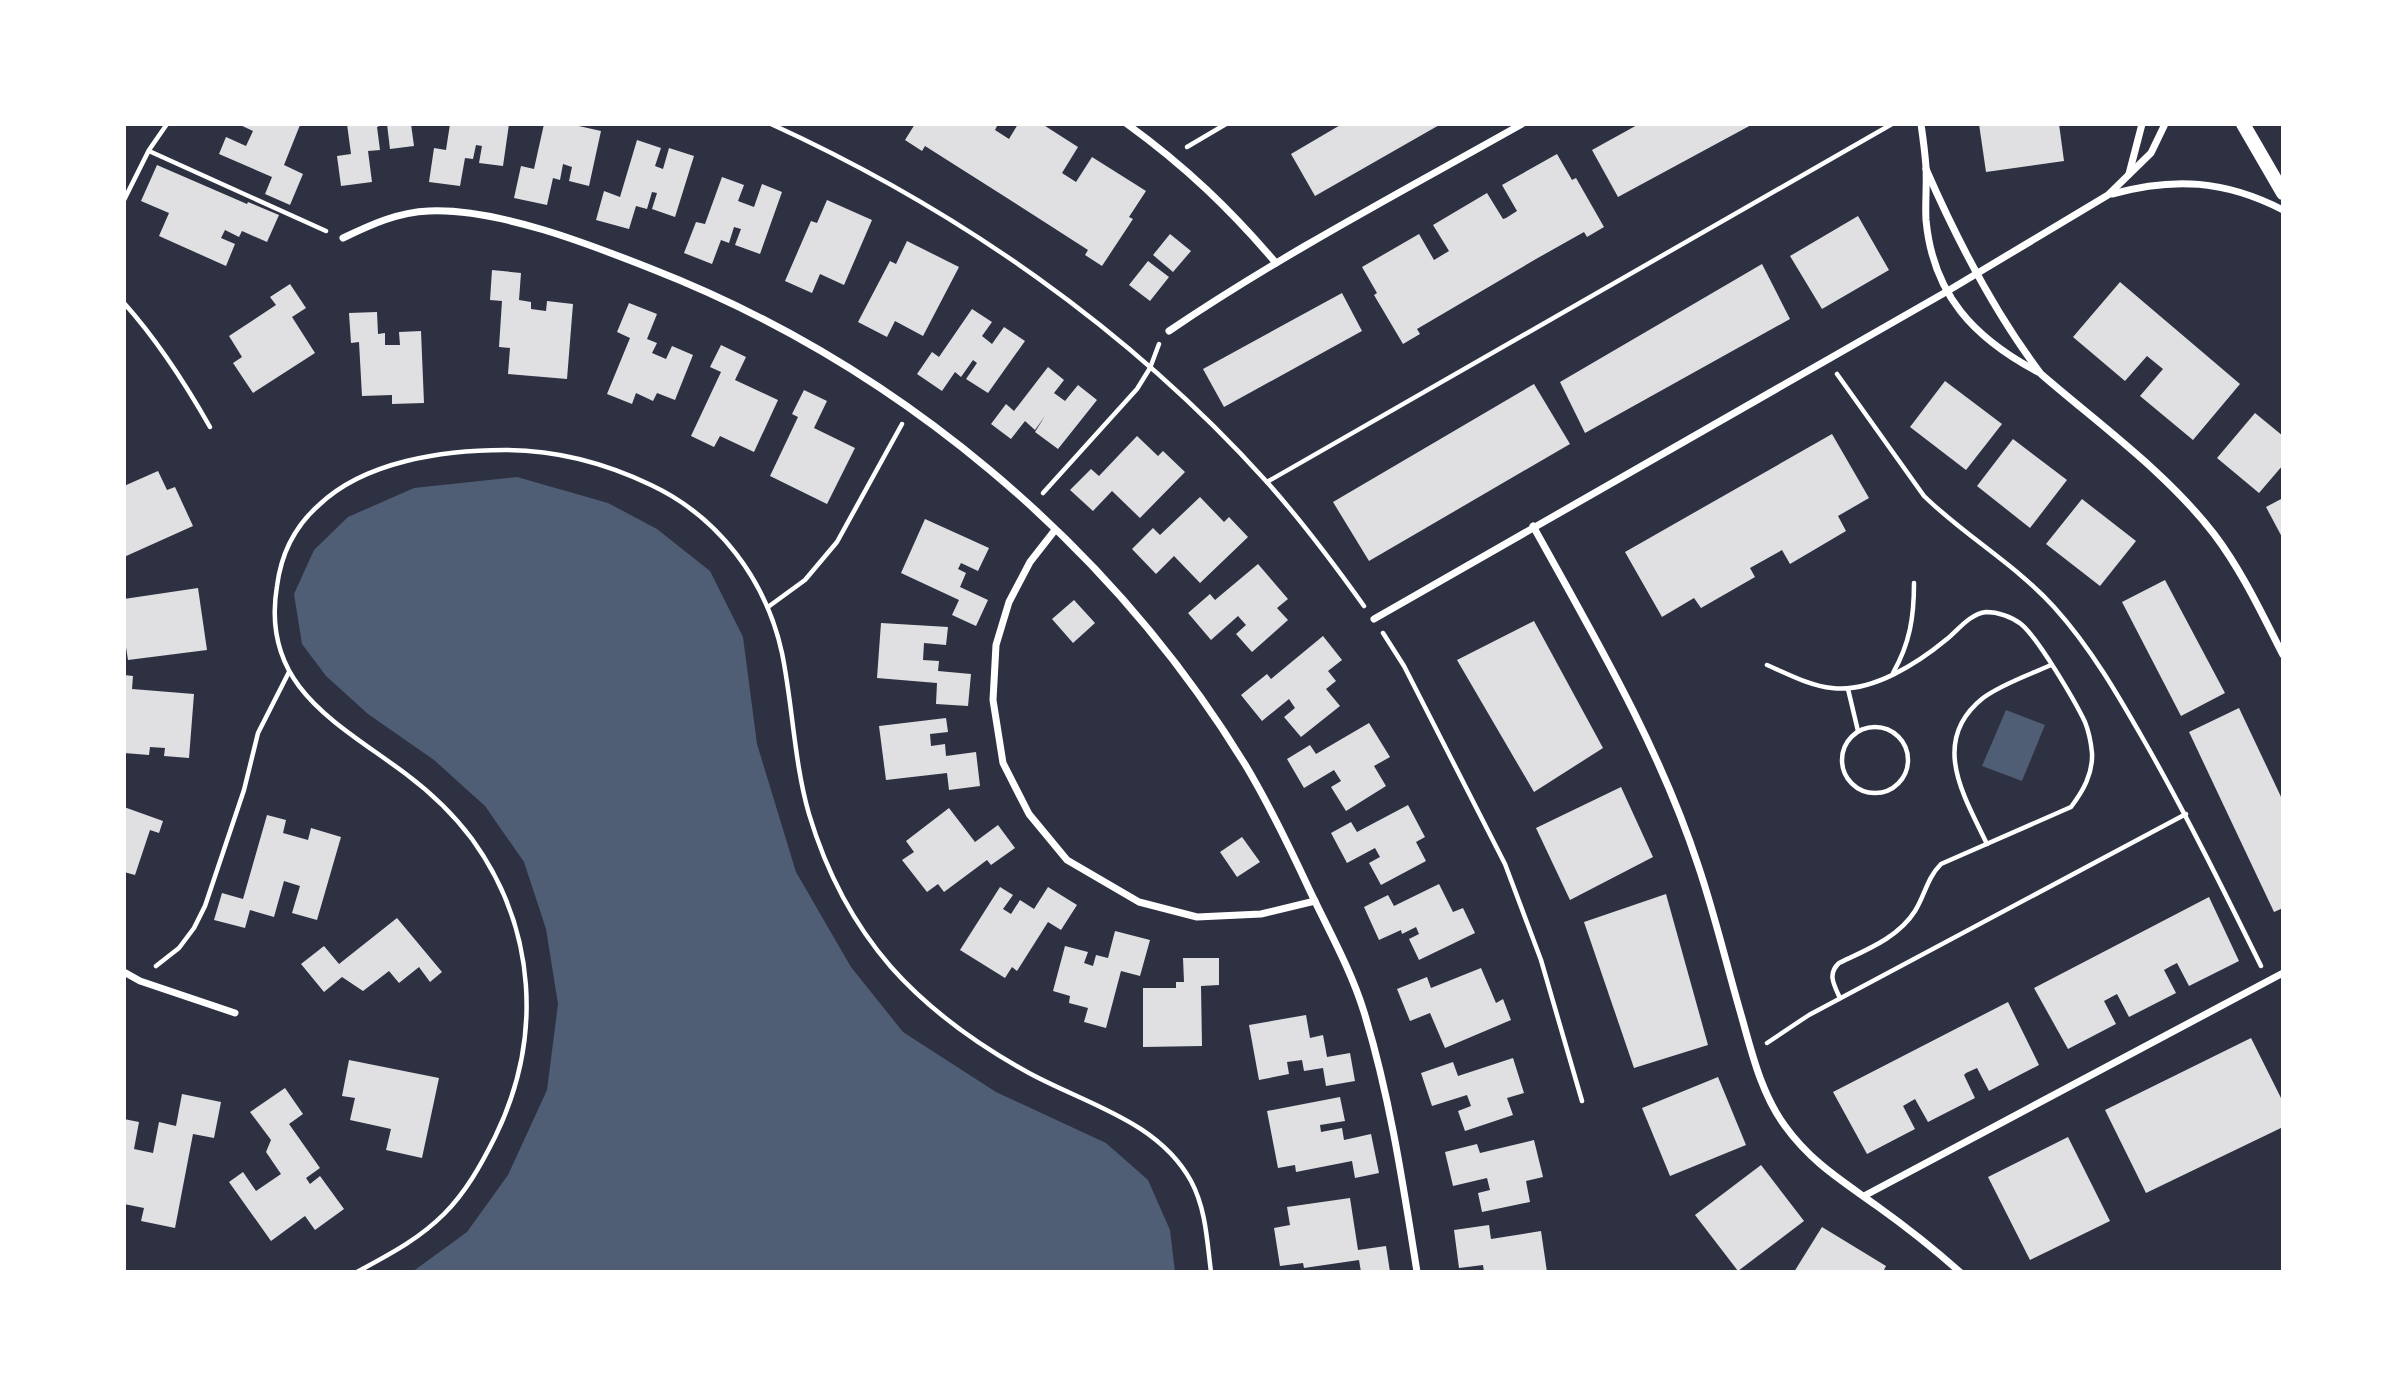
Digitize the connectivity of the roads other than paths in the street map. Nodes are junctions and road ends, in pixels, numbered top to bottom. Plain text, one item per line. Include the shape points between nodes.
1 (1128, 124) edge
2 (1522, 124) edge
3 (1921, 124) edge
4 (2143, 124) edge
5 (2165, 124) edge
6 (2243, 124) edge
7 (1926, 169) junction
8 (2128, 176) junction
9 (2283, 193) edge
10 (2108, 195) junction
11 (2283, 209) edge
12 (343, 238) road end
13 (1276, 263) junction
14 (1978, 273) junction
15 (1946, 292) junction
16 (1169, 331) road end
17 (2042, 374) junction
18 (1533, 526) junction
19 (1055, 530) junction
20 (1374, 619) road end
21 (2283, 655) edge
22 (1315, 901) junction
23 (124, 972) edge
24 (2283, 973) edge
25 (235, 1013) dead end
26 (1864, 1196) junction
27 (1417, 1272) edge
28 (1959, 1272) edge

1 - 13 street via 1208,189
2 - 13 street
3 - 7 street
4 - 8 street
5 - 8 street via 2151,153
6 - 9 main road
7 - 14 street
7 - 15 street via 1929,245
8 - 10 street
10 - 11 street via 2176,182 2218,185
10 - 14 street
12 - 19 street via 383,219 427,211 471,213 601,249 685,282 766,320 910,408 968,452
13 - 16 street
14 - 15 street
14 - 17 street via 2013,335
15 - 17 street via 1978,331
15 - 18 street
17 - 21 street via 2194,510 2234,563
18 - 20 street
18 - 26 street via 1622,689 1670,792 1698,864 1766,1091 1806,1152
19 - 22 street via 1124,601 1206,705 1246,765
19 - 22 street via 1030,562 1009,602 996,645 993,700 1003,763 1029,814 1067,860 1139,902 1197,917 1261,914
22 - 27 street via 1363,1008 1379,1065 1392,1116
23 - 25 street
24 - 26 street
26 - 28 street

